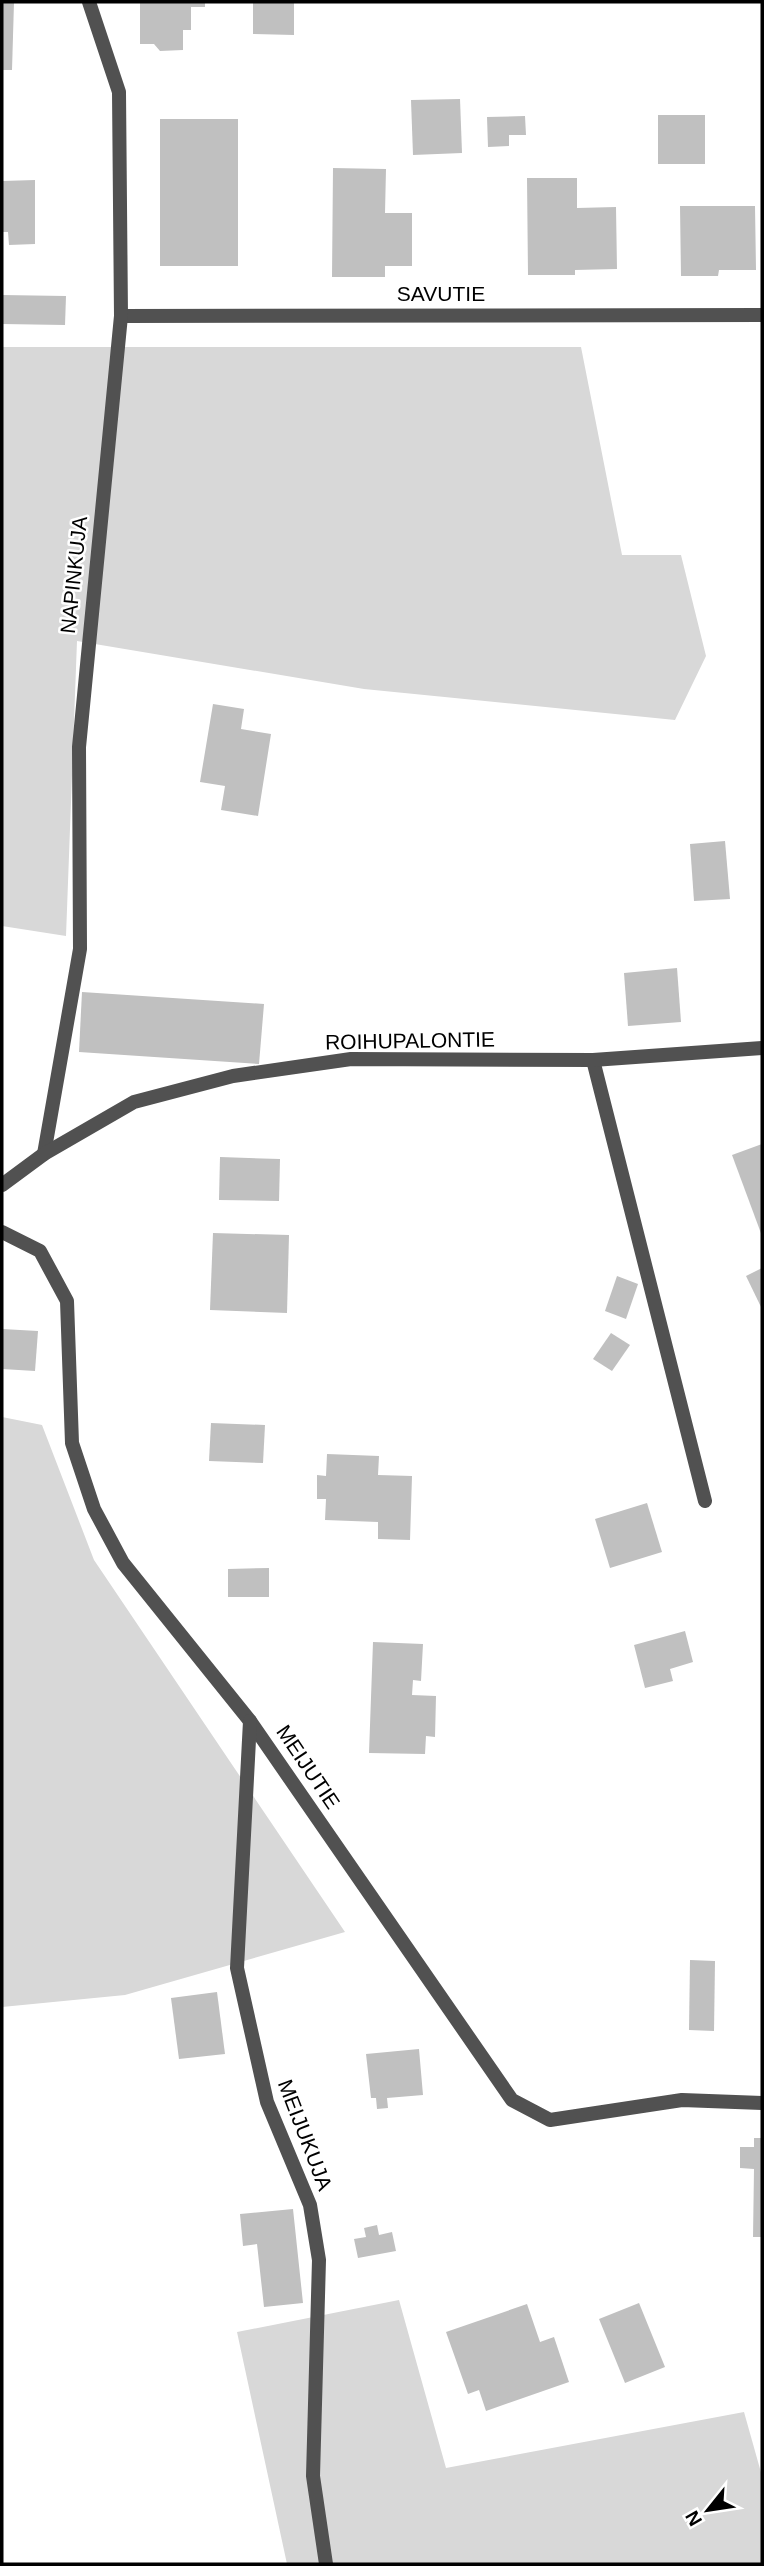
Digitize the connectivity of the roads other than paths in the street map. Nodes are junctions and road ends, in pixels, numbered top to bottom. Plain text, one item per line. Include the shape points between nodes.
1 (89, 2) edge
2 (762, 315) edge
3 (121, 316) junction
4 (762, 1048) edge
5 (593, 1060) junction
6 (44, 1154) junction
7 (2, 1185) edge
8 (2, 1232) edge
9 (705, 1501) dead end
10 (250, 1721) junction
11 (762, 2103) edge
12 (326, 2564) edge

1 - 3 street, NAPINKUJA via 119,92
2 - 3 street, SAVUTIE
3 - 6 street, NAPINKUJA via 79,747 80,948
4 - 5 street, ROIHUPALONTIE
5 - 6 street, ROIHUPALONTIE via 351,1059 233,1076 134,1102
5 - 9 street
6 - 7 street, ROIHUPALONTIE
8 - 10 street, MEIJUTIE via 40,1251 67,1301 72,1443 94,1509 123,1563
10 - 11 street, MEIJUTIE via 512,2100 550,2120 682,2100
10 - 12 street, MEIJUKUJA via 237,1968 267,2102 310,2205 319,2260 313,2476

